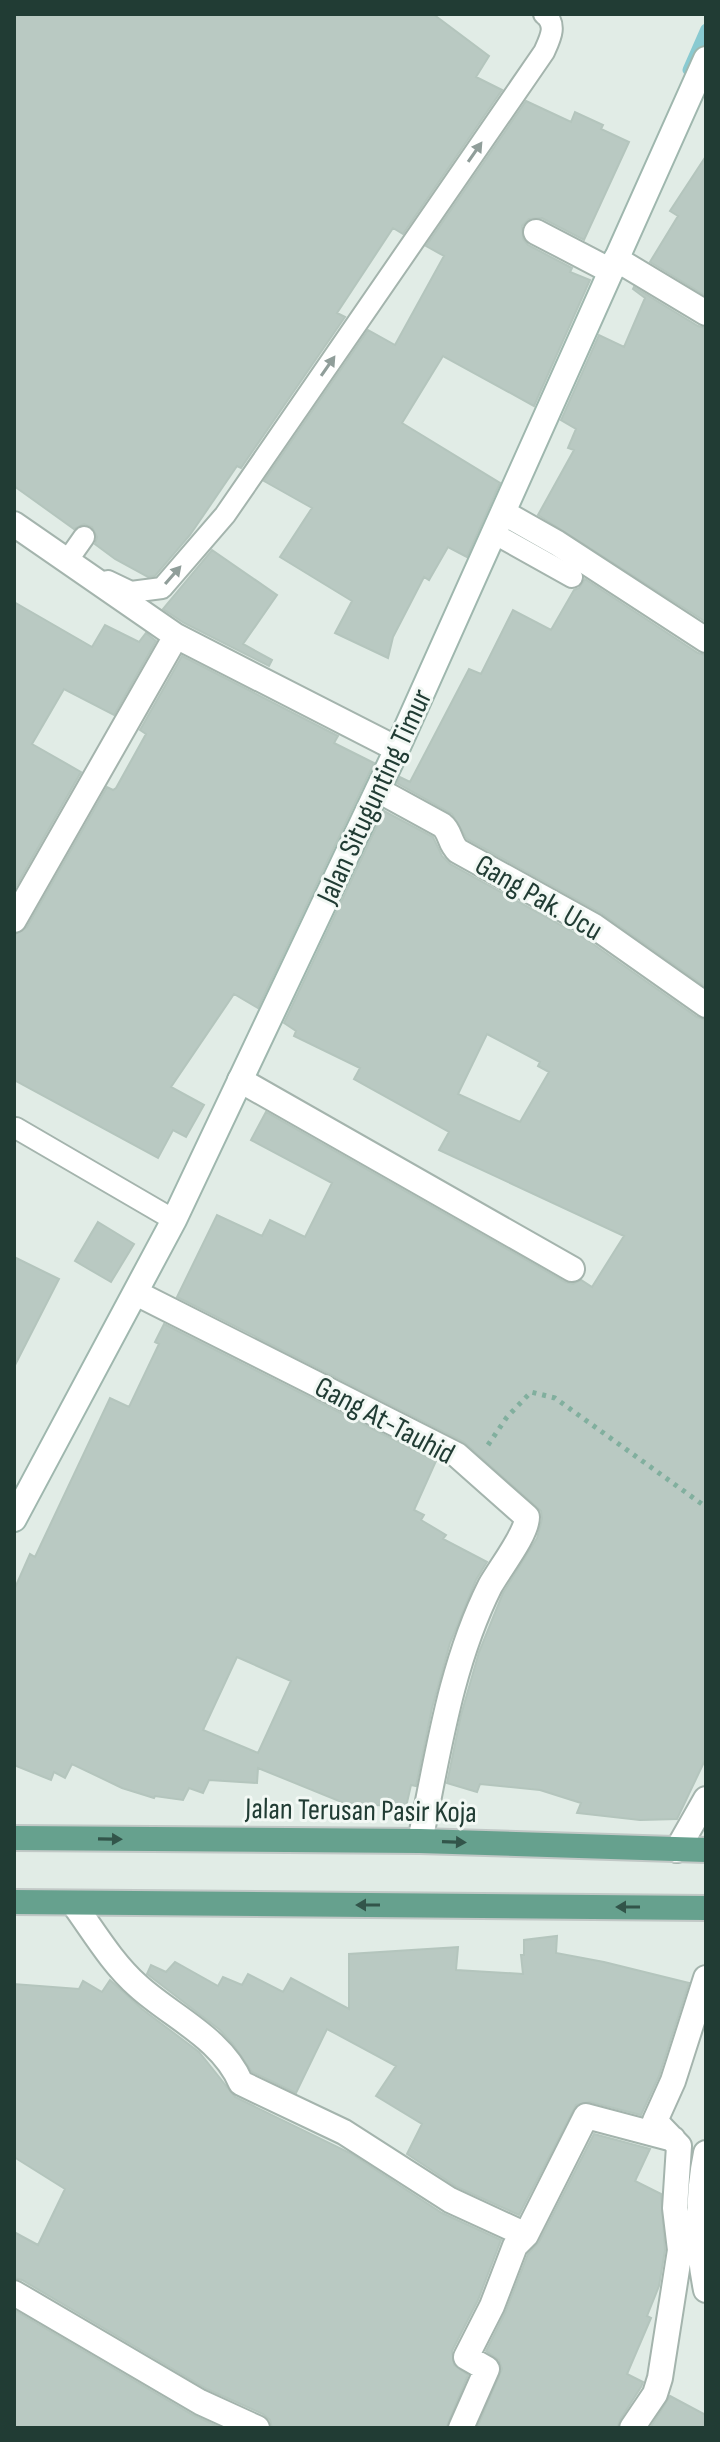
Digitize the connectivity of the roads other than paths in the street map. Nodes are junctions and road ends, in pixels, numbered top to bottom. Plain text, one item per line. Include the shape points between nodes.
1 (544, 14) edge
2 (706, 59) edge
3 (536, 232) dead end
4 (614, 265) junction
5 (706, 313) edge
6 (14, 513) edge
7 (500, 523) junction
8 (14, 524) edge
9 (84, 537) dead end
10 (72, 554) junction
11 (572, 577) dead end
12 (176, 636) junction
13 (706, 640) edge
14 (397, 749) junction
15 (378, 790) junction
16 (14, 920) edge
17 (706, 1005) edge
18 (240, 1080) junction
19 (16, 1128) dead end
20 (174, 1220) junction
21 (572, 1269) dead end
22 (136, 1293) junction
23 (14, 1519) edge
24 (706, 1799) edge
25 (20, 1835) edge
26 (420, 1841) junction
27 (677, 1850) junction
28 (706, 1850) edge
29 (14, 1902) edge
30 (73, 1903) junction
31 (706, 1908) edge
32 (706, 1978) edge
33 (676, 2140) junction
34 (706, 2153) edge
35 (526, 2235) junction
36 (706, 2290) edge
37 (14, 2293) edge
38 (257, 2428) edge
39 (461, 2428) edge
40 (632, 2428) edge

10 -> 1 lane via 131,592 162,588 225,515 544,52 552,27
2 - 4 street, Jalan Situgunting Timur
3 - 4 street
4 - 5 street
4 - 7 street, Jalan Situgunting Timur
6 - 10 lane
7 - 11 lane
7 - 13 street via 557,543
7 - 14 street, Jalan Situgunting Timur
8 - 12 street
9 - 10 lane
12 - 14 street
12 - 16 street
14 - 15 street, Jalan Situgunting Timur
15 - 17 street, Gang Pak. Ucu via 447,828 458,851 594,926
15 - 18 street, Jalan Situgunting Timur
18 - 20 street, Jalan Situgunting Timur
18 - 21 street
19 - 20 lane
20 - 22 street, Jalan Situgunting Timur
22 - 23 street, Jalan Situgunting Timur
22 - 26 street, Gang At-Tauhid via 457,1455 527,1517 462,1651
24 - 27 street
25 -> 26 main road, Jalan Terusan Pasir Koja
26 -> 27 main road, Jalan Terusan Pasir Koja
27 - 28 main road, Jalan Terusan Pasir Koja
29 - 30 main road
31 -> 30 main road
30 - 35 street via 117,1966 199,2032 241,2083 344,2132 450,2200
32 - 33 street via 655,2121
33 - 35 street via 586,2116
33 - 40 street via 680,2250 660,2378
34 - 36 street via 701,2176
35 - 39 street via 515,2246 466,2357 487,2369
37 - 38 street via 200,2402

